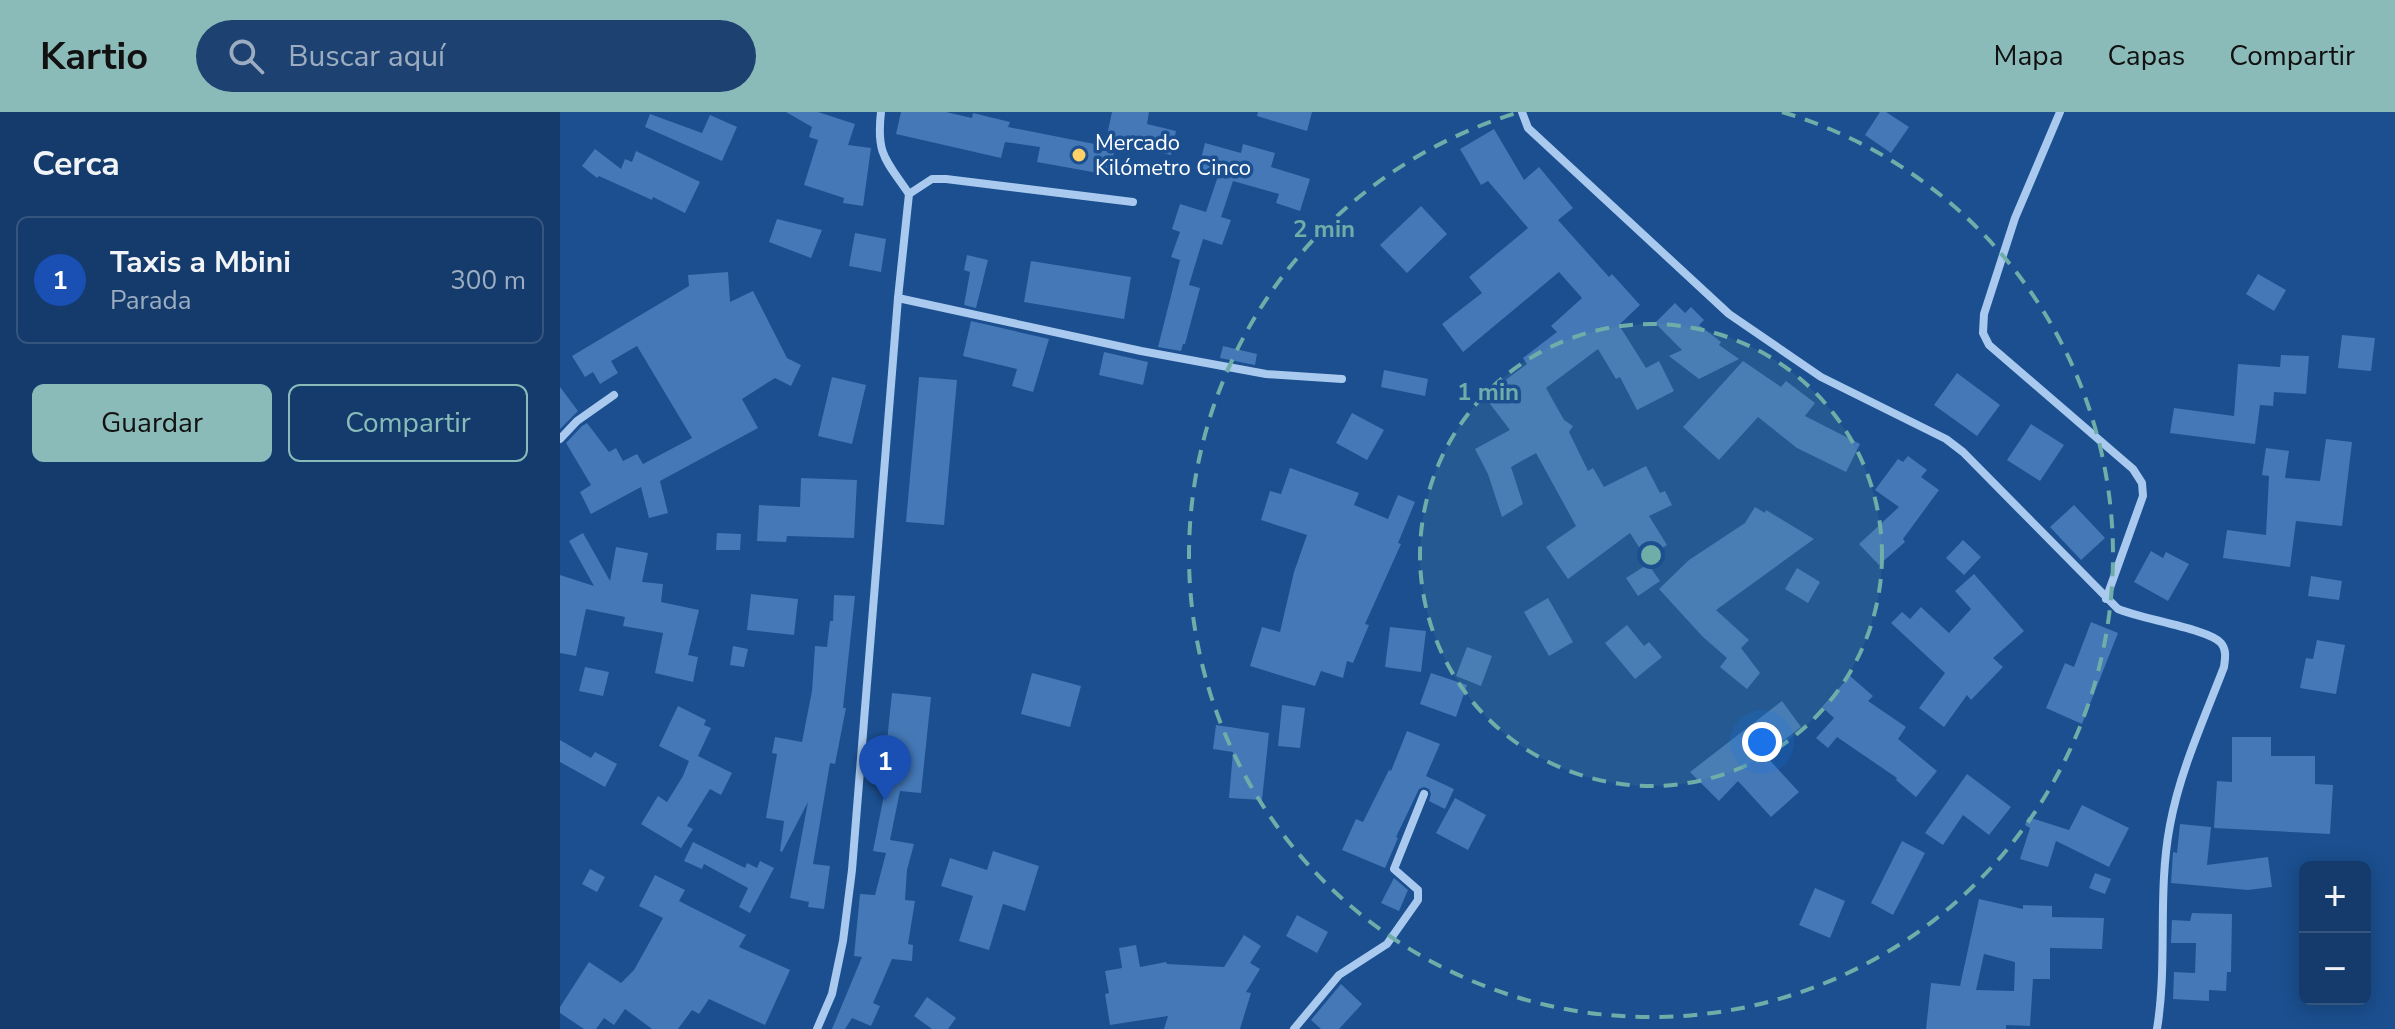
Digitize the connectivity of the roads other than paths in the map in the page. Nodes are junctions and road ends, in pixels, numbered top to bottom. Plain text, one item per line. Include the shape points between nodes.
1 (881, 112) edge
2 (1522, 112) edge
3 (2060, 112) edge
4 (909, 194) junction
5 (1133, 202) dead end
6 (898, 298) junction
7 (1342, 379) dead end
8 (614, 395) dead end
9 (560, 439) edge
10 (2106, 599) junction
11 (1424, 794) dead end
12 (817, 1029) edge
13 (1294, 1029) edge
14 (2157, 1029) edge

1 - 4 street via 882,153
2 - 10 street via 1528,128 1729,314 1821,377 1954,446
3 - 10 street via 2015,218 1984,314 1983,333 1989,345 2133,469 2142,483 2143,496
4 - 5 street via 932,179 946,179
4 - 6 street
6 - 7 street via 1266,374
6 - 12 street via 852,870 832,994
8 - 9 street
10 - 14 street via 2133,616 2210,635 2226,653 2170,825
11 - 13 street via 1394,869 1418,890 1418,900 1387,944 1339,975

